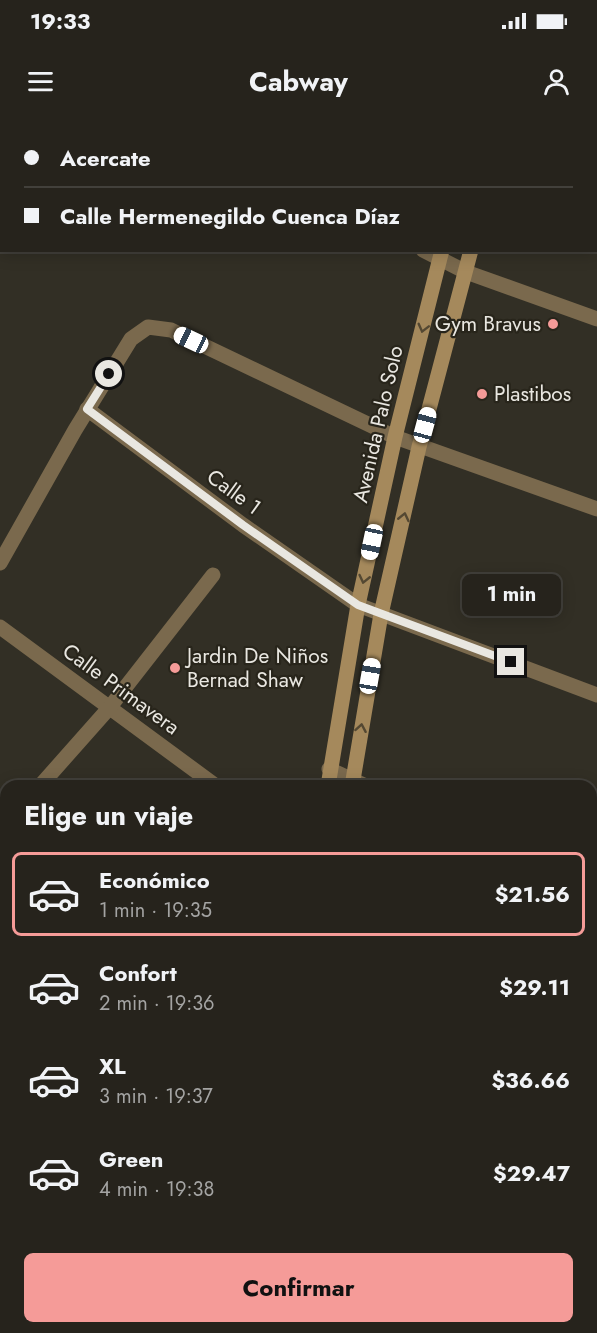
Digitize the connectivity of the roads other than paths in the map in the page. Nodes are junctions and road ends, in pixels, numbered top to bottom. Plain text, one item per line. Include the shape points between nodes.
1 (471, 252) edge
2 (441, 255) edge
3 (466, 272) junction
4 (597, 318) edge
5 (87, 409) junction
6 (396, 437) junction
7 (419, 447) junction
8 (597, 509) edge
9 (0, 563) edge
10 (213, 575) dead end
11 (358, 605) junction
12 (381, 614) junction
13 (0, 627) edge
14 (597, 694) edge
15 (110, 707) junction
16 (329, 769) junction
17 (45, 780) edge
18 (208, 780) edge
19 (328, 780) edge
20 (350, 780) edge
21 (358, 780) edge

1 - 3 main road
2 - 3 street
2 -> 6 main road, Avenida Palo Solo
3 - 4 street
3 - 7 main road
5 - 6 street via 131,339 148,327 171,330
5 - 9 street
5 - 11 street, Calle 1
6 - 7 street
6 -> 11 main road, Avenida Palo Solo
7 - 8 street
12 -> 7 main road
10 - 15 street
11 - 12 street, Calle 1
11 - 16 main road, Avenida Palo Solo
12 - 14 street, Calle 1
21 -> 12 main road
13 - 15 street, Calle Primavera
15 - 17 street
15 - 18 street, Calle Primavera
16 - 19 main road, Avenida Palo Solo
16 - 20 street

